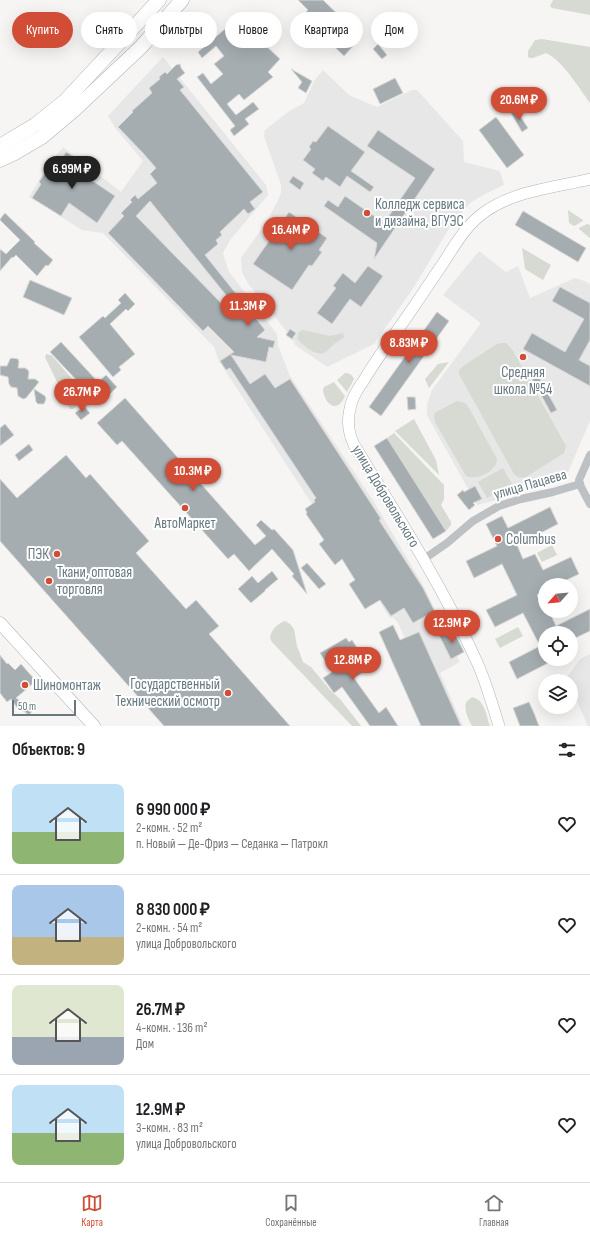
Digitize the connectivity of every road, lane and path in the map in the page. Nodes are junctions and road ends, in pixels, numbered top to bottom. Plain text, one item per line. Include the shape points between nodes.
1 (159, 0) edge
2 (182, 0) edge
3 (0, 146) edge
4 (0, 160) edge
5 (590, 179) edge
6 (590, 455) edge
7 (580, 484) junction
8 (590, 504) edge
9 (424, 559) junction
10 (0, 623) edge
11 (94, 726) edge
12 (499, 726) edge

1 - 3 highway via 65,101 35,125
2 - 4 highway via 141,47 73,111 42,137
5 - 9 main road, улица Добровольского via 514,197 486,211 468,227 378,357 352,400 348,428 354,445
6 - 7 street, улица Пацаева via 579,480
7 - 8 street
7 - 9 street, улица Пацаева via 499,506 473,521
9 - 12 main road, улица Добровольского via 477,662
10 - 11 main road

